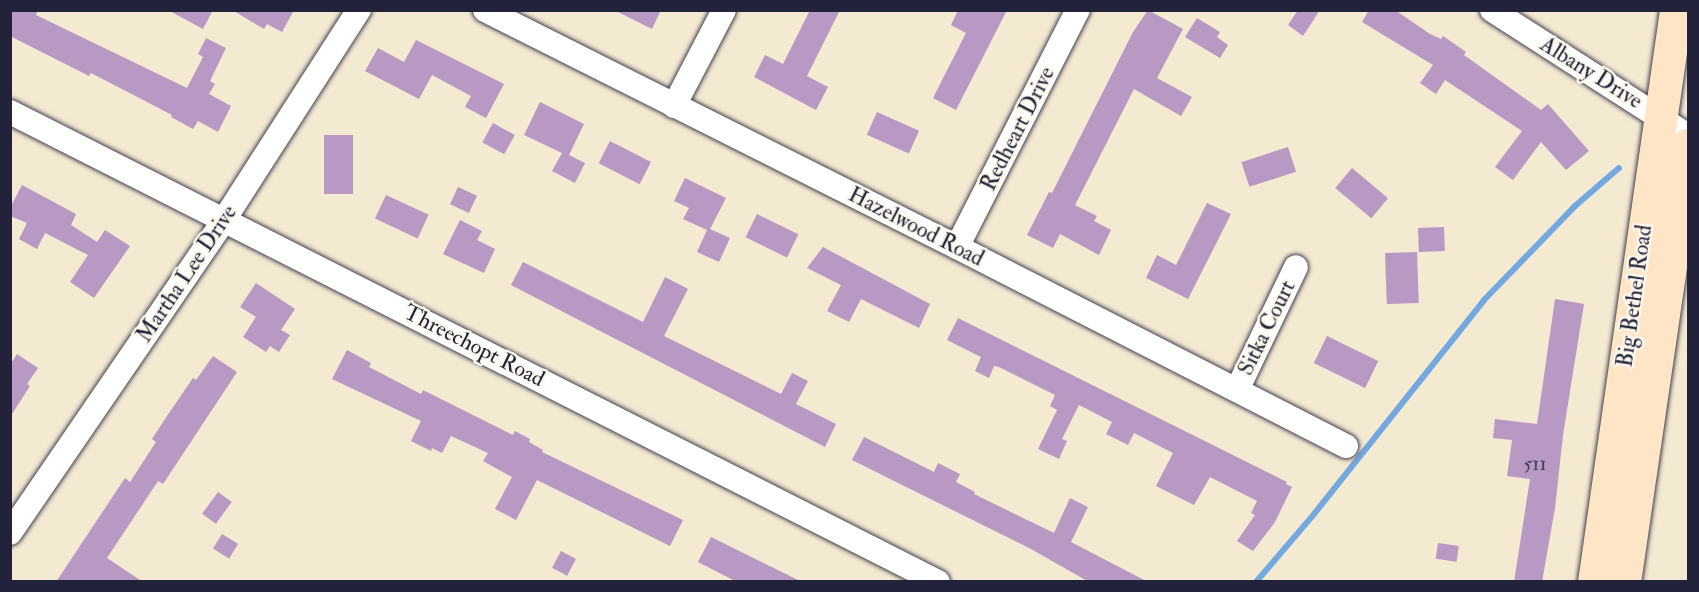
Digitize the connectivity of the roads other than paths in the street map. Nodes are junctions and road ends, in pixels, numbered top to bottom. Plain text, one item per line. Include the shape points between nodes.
1 (359, 10) edge
2 (485, 10) edge
3 (724, 10) edge
4 (1078, 10) edge
5 (1492, 10) edge
6 (1676, 10) edge
7 (674, 106) junction
8 (10, 112) edge
9 (1661, 118) junction
10 (1689, 136) edge
11 (1689, 145) edge
12 (224, 220) junction
13 (957, 247) junction
14 (1296, 267) dead end
15 (1237, 390) junction
16 (1346, 446) dead end
17 (11, 532) edge
18 (938, 582) edge
19 (1594, 582) edge
20 (1624, 582) edge

1 - 12 street, Martha Lee Drive
2 - 7 street, Hazelwood Road
3 - 7 street
4 - 13 street, Redheart Drive
5 - 9 street, Albany Drive
6 - 9 main road, Big Bethel Road
7 - 13 street, Hazelwood Road
8 - 12 street, Threechopt Road
9 - 10 street, Albany Drive
9 - 19 main road, Big Bethel Road
11 - 20 main road, Big Bethel Road
12 - 17 street, Martha Lee Drive
12 - 18 street, Threechopt Road
13 - 15 street, Hazelwood Road
14 - 15 street, Sitka Court
15 - 16 street, Hazelwood Road

